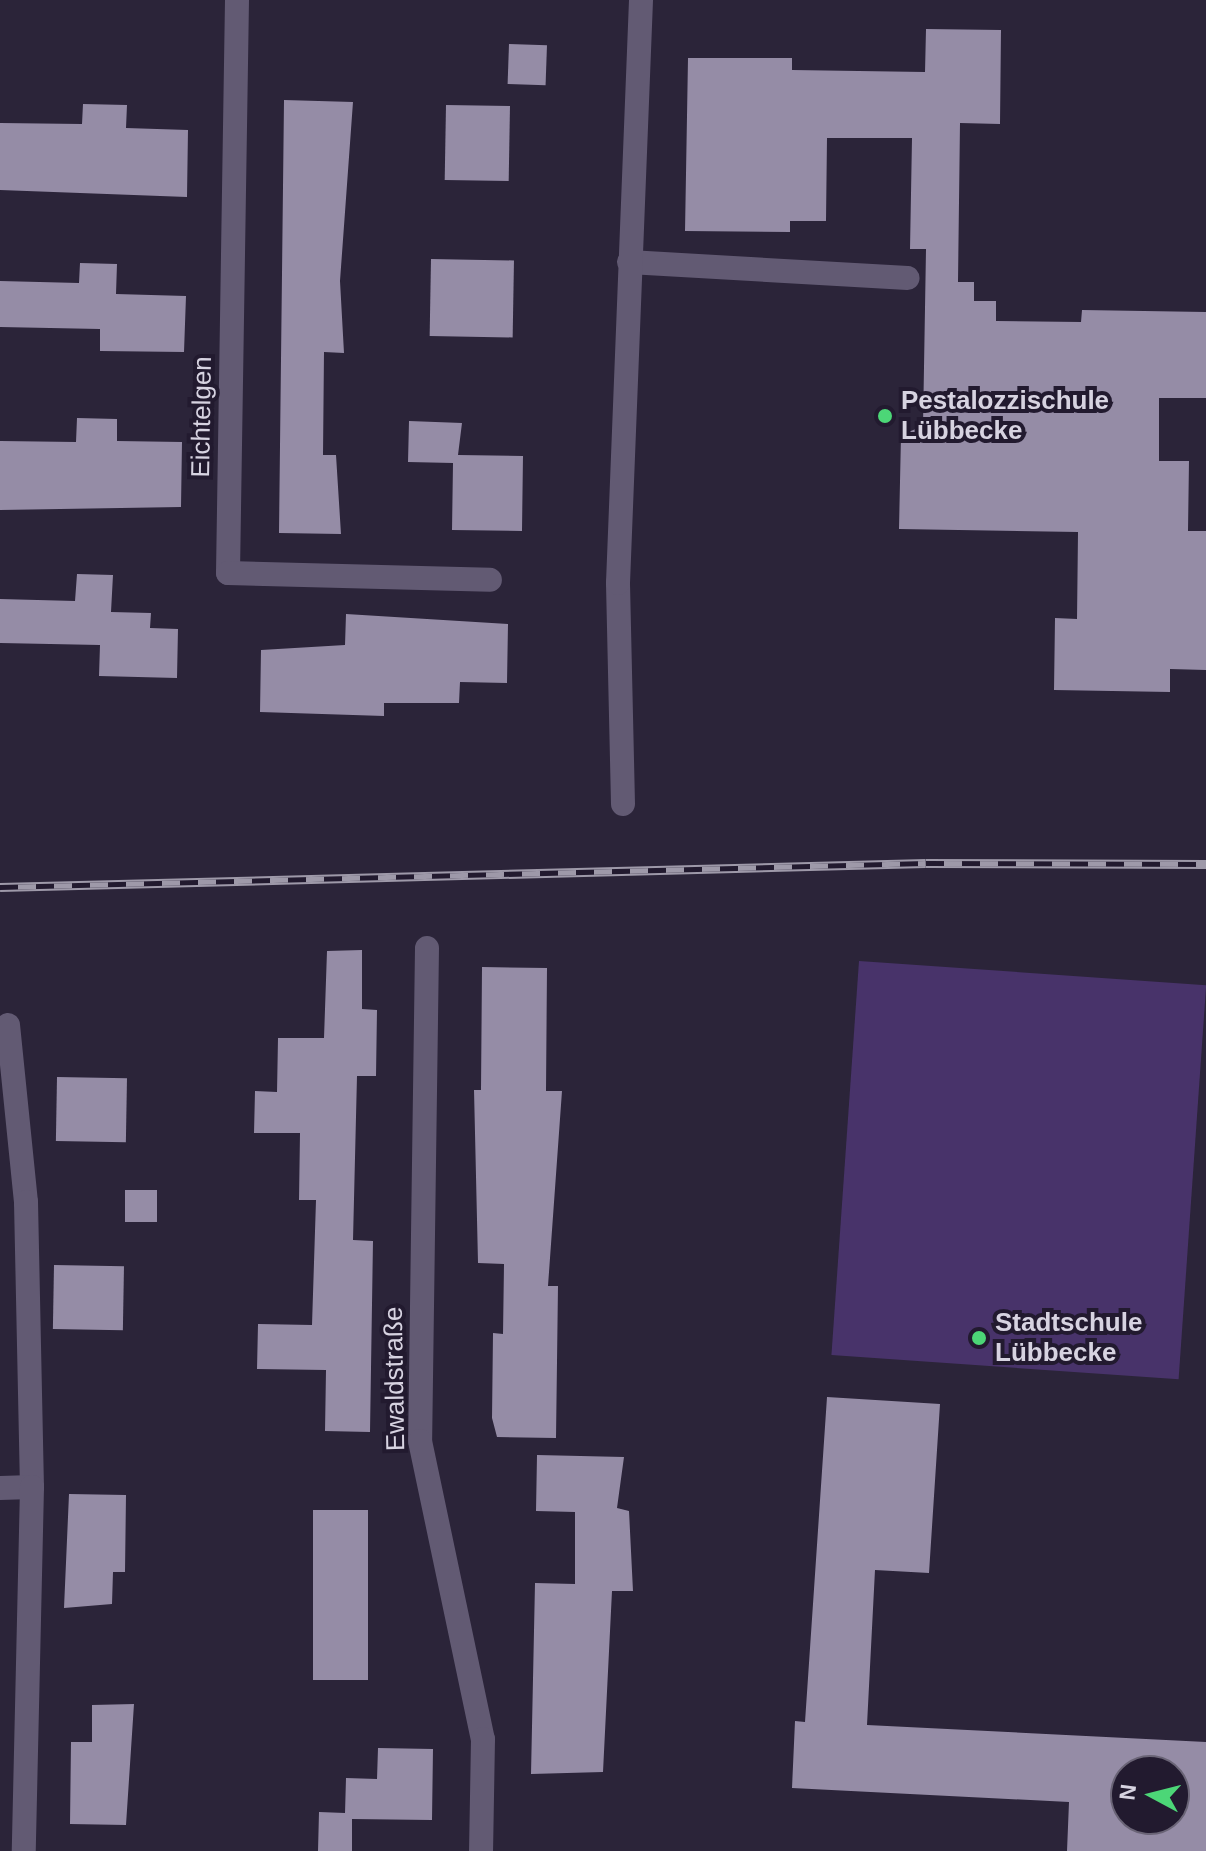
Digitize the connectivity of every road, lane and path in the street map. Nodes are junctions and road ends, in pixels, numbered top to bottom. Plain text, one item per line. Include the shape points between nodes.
1 (237, 0) edge
2 (641, 0) edge
3 (629, 262) junction
4 (908, 278) dead end
5 (490, 580) dead end
6 (623, 804) dead end
7 (427, 948) dead end
8 (8, 1025) dead end
9 (32, 1487) junction
10 (0, 1488) edge
11 (24, 1851) edge
12 (481, 1851) edge

1 - 5 street, Eichtelgen via 228,573
2 - 3 street
3 - 4 street
3 - 6 street via 618,583
7 - 12 street, Ewaldstraße via 420,1441 483,1739
8 - 9 street via 26,1202
9 - 10 street
9 - 11 street

